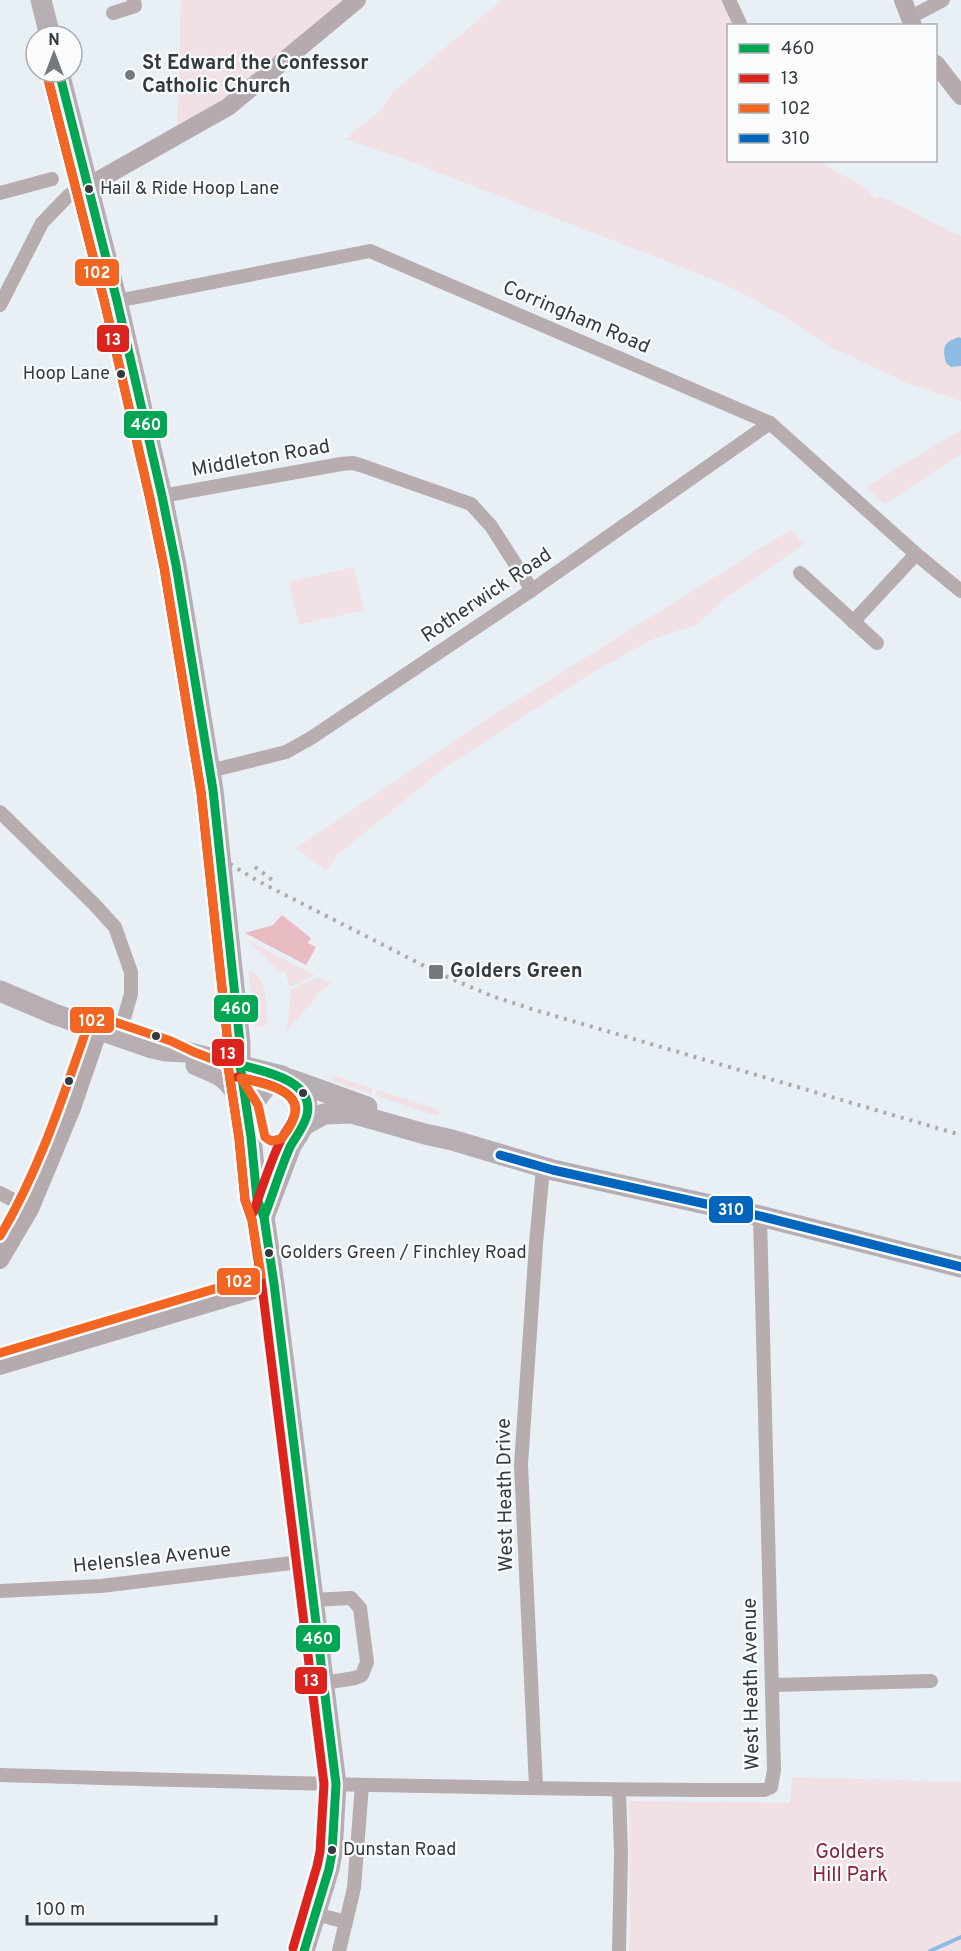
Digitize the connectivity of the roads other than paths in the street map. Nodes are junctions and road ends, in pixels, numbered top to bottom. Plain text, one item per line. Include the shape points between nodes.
1 (41, 0) edge
2 (134, 0) edge
3 (357, 0) edge
4 (729, 0) edge
5 (903, 0) edge
6 (943, 0) edge
7 (113, 13) dead end
8 (911, 22) edge
9 (47, 24) edge
10 (740, 24) edge
11 (937, 65) edge
12 (62, 84) edge
13 (961, 96) edge
14 (52, 179) dead end
15 (88, 186) junction
16 (0, 193) edge
17 (117, 301) junction
18 (0, 305) edge
19 (770, 423) junction
20 (162, 496) junction
21 (916, 554) junction
22 (800, 573) dead end
23 (532, 590) junction
24 (961, 591) edge
25 (853, 622) junction
26 (877, 643) dead end
27 (210, 771) junction
28 (0, 812) edge
29 (0, 990) edge
30 (109, 1033) junction
31 (166, 1051) junction
32 (240, 1065) junction
33 (282, 1076) junction
34 (248, 1111) junction
35 (304, 1125) junction
36 (251, 1137) junction
37 (452, 1140) junction
38 (291, 1146) junction
39 (543, 1167) junction
40 (0, 1193) edge
41 (30, 1209) junction
42 (760, 1216) junction
43 (264, 1217) junction
44 (0, 1260) edge
45 (961, 1267) edge
46 (274, 1284) junction
47 (0, 1366) edge
48 (308, 1561) junction
49 (0, 1591) edge
50 (313, 1600) junction
51 (931, 1681) dead end
52 (324, 1683) junction
53 (773, 1685) junction
54 (0, 1775) edge
55 (336, 1784) junction
56 (362, 1785) junction
57 (536, 1787) junction
58 (619, 1790) junction
59 (316, 1914) junction
60 (346, 1922) junction
61 (304, 1951) edge
62 (339, 1951) edge
63 (619, 1951) edge

1 - 9 main road
2 - 7 street via 135,6
3 - 15 street via 228,106
4 - 10 street
5 - 8 street
6 - 8 street
11 - 13 street
12 - 15 main road
14 - 16 street
15 - 17 main road
15 - 18 street via 69,195 42,223
17 - 19 street, Corringham Road via 370,251
17 - 20 main road
19 - 21 street, Corringham Road
19 - 23 street, Rotherwick Road
20 - 23 street, Middleton Road via 353,463 471,504 491,526
20 - 27 main road
21 - 24 street, Corringham Road
21 - 25 street
22 - 25 street
23 - 27 street, Rotherwick Road via 311,738 286,752
25 - 26 street
27 - 32 main road
28 - 30 street via 115,927 131,972 131,994
29 - 30 main road
30 - 31 main road
30 - 41 street via 72,1108
31 - 32 main road
31 - 34 main road via 223,1076
32 - 33 main road
32 - 34 main road
33 - 34 main road via 265,1088
33 - 35 main road via 299,1088 306,1100
33 - 37 main road
34 - 36 main road
35 - 37 main road via 334,1112 351,1113
35 - 38 main road
36 - 38 main road via 265,1152 275,1153
36 - 43 main road via 257,1199
37 - 39 main road
38 - 43 main road
39 - 42 main road
39 - 57 street, West Heath Drive via 521,1465
40 - 41 street
41 - 44 street
42 - 45 main road
42 - 53 street, West Heath Avenue
43 - 46 main road
46 - 47 street
46 - 48 main road
48 - 49 street, Helenslea Avenue via 101,1586
48 - 50 main road
50 - 52 main road
50 - 52 street via 351,1598 360,1608 367,1662 362,1675
51 - 53 street
52 - 55 main road
53 - 58 street, West Heath Avenue via 771,1787
54 - 55 street
55 - 56 street, West Heath Avenue
55 - 59 main road via 332,1853
56 - 57 street, West Heath Avenue
56 - 60 street via 354,1888
57 - 58 street, West Heath Avenue
58 - 63 street
59 - 60 street
59 - 61 main road
60 - 62 street

